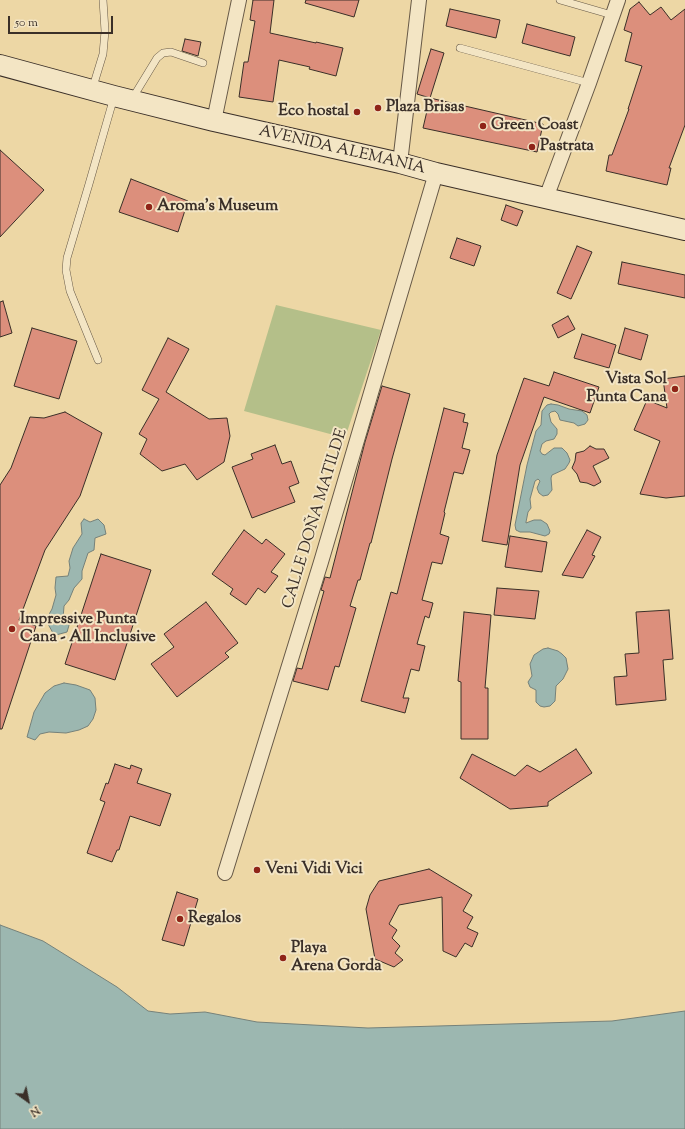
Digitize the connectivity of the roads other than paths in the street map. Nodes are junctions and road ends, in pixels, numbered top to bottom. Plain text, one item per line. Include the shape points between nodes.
1 (102, 0) edge
2 (239, 0) edge
3 (419, 0) edge
4 (560, 0) edge
5 (618, 0) edge
6 (612, 15) junction
7 (460, 48) dead end
8 (203, 63) dead end
9 (0, 65) edge
10 (589, 83) junction
11 (92, 90) junction
12 (123, 98) junction
13 (214, 121) junction
14 (400, 163) junction
15 (436, 173) junction
16 (546, 198) junction
17 (685, 230) edge
18 (98, 360) dead end
19 (225, 873) dead end

1 - 11 lane via 106,31 104,54
2 - 13 street
3 - 14 street
4 - 6 lane
5 - 6 street
6 - 10 street
7 - 10 lane
8 - 12 lane via 171,52 163,53
9 - 11 street, AVENIDA ALEMANIA
10 - 16 street
11 - 12 street, AVENIDA ALEMANIA
12 - 13 street, AVENIDA ALEMANIA
12 - 18 lane via 90,184 67,258 66,270 70,291
13 - 14 street, AVENIDA ALEMANIA
14 - 15 street, AVENIDA ALEMANIA
15 - 16 street, AVENIDA ALEMANIA
15 - 19 street, CALLE DOÑA MATILDE via 321,562
16 - 17 street, AVENIDA ALEMANIA

